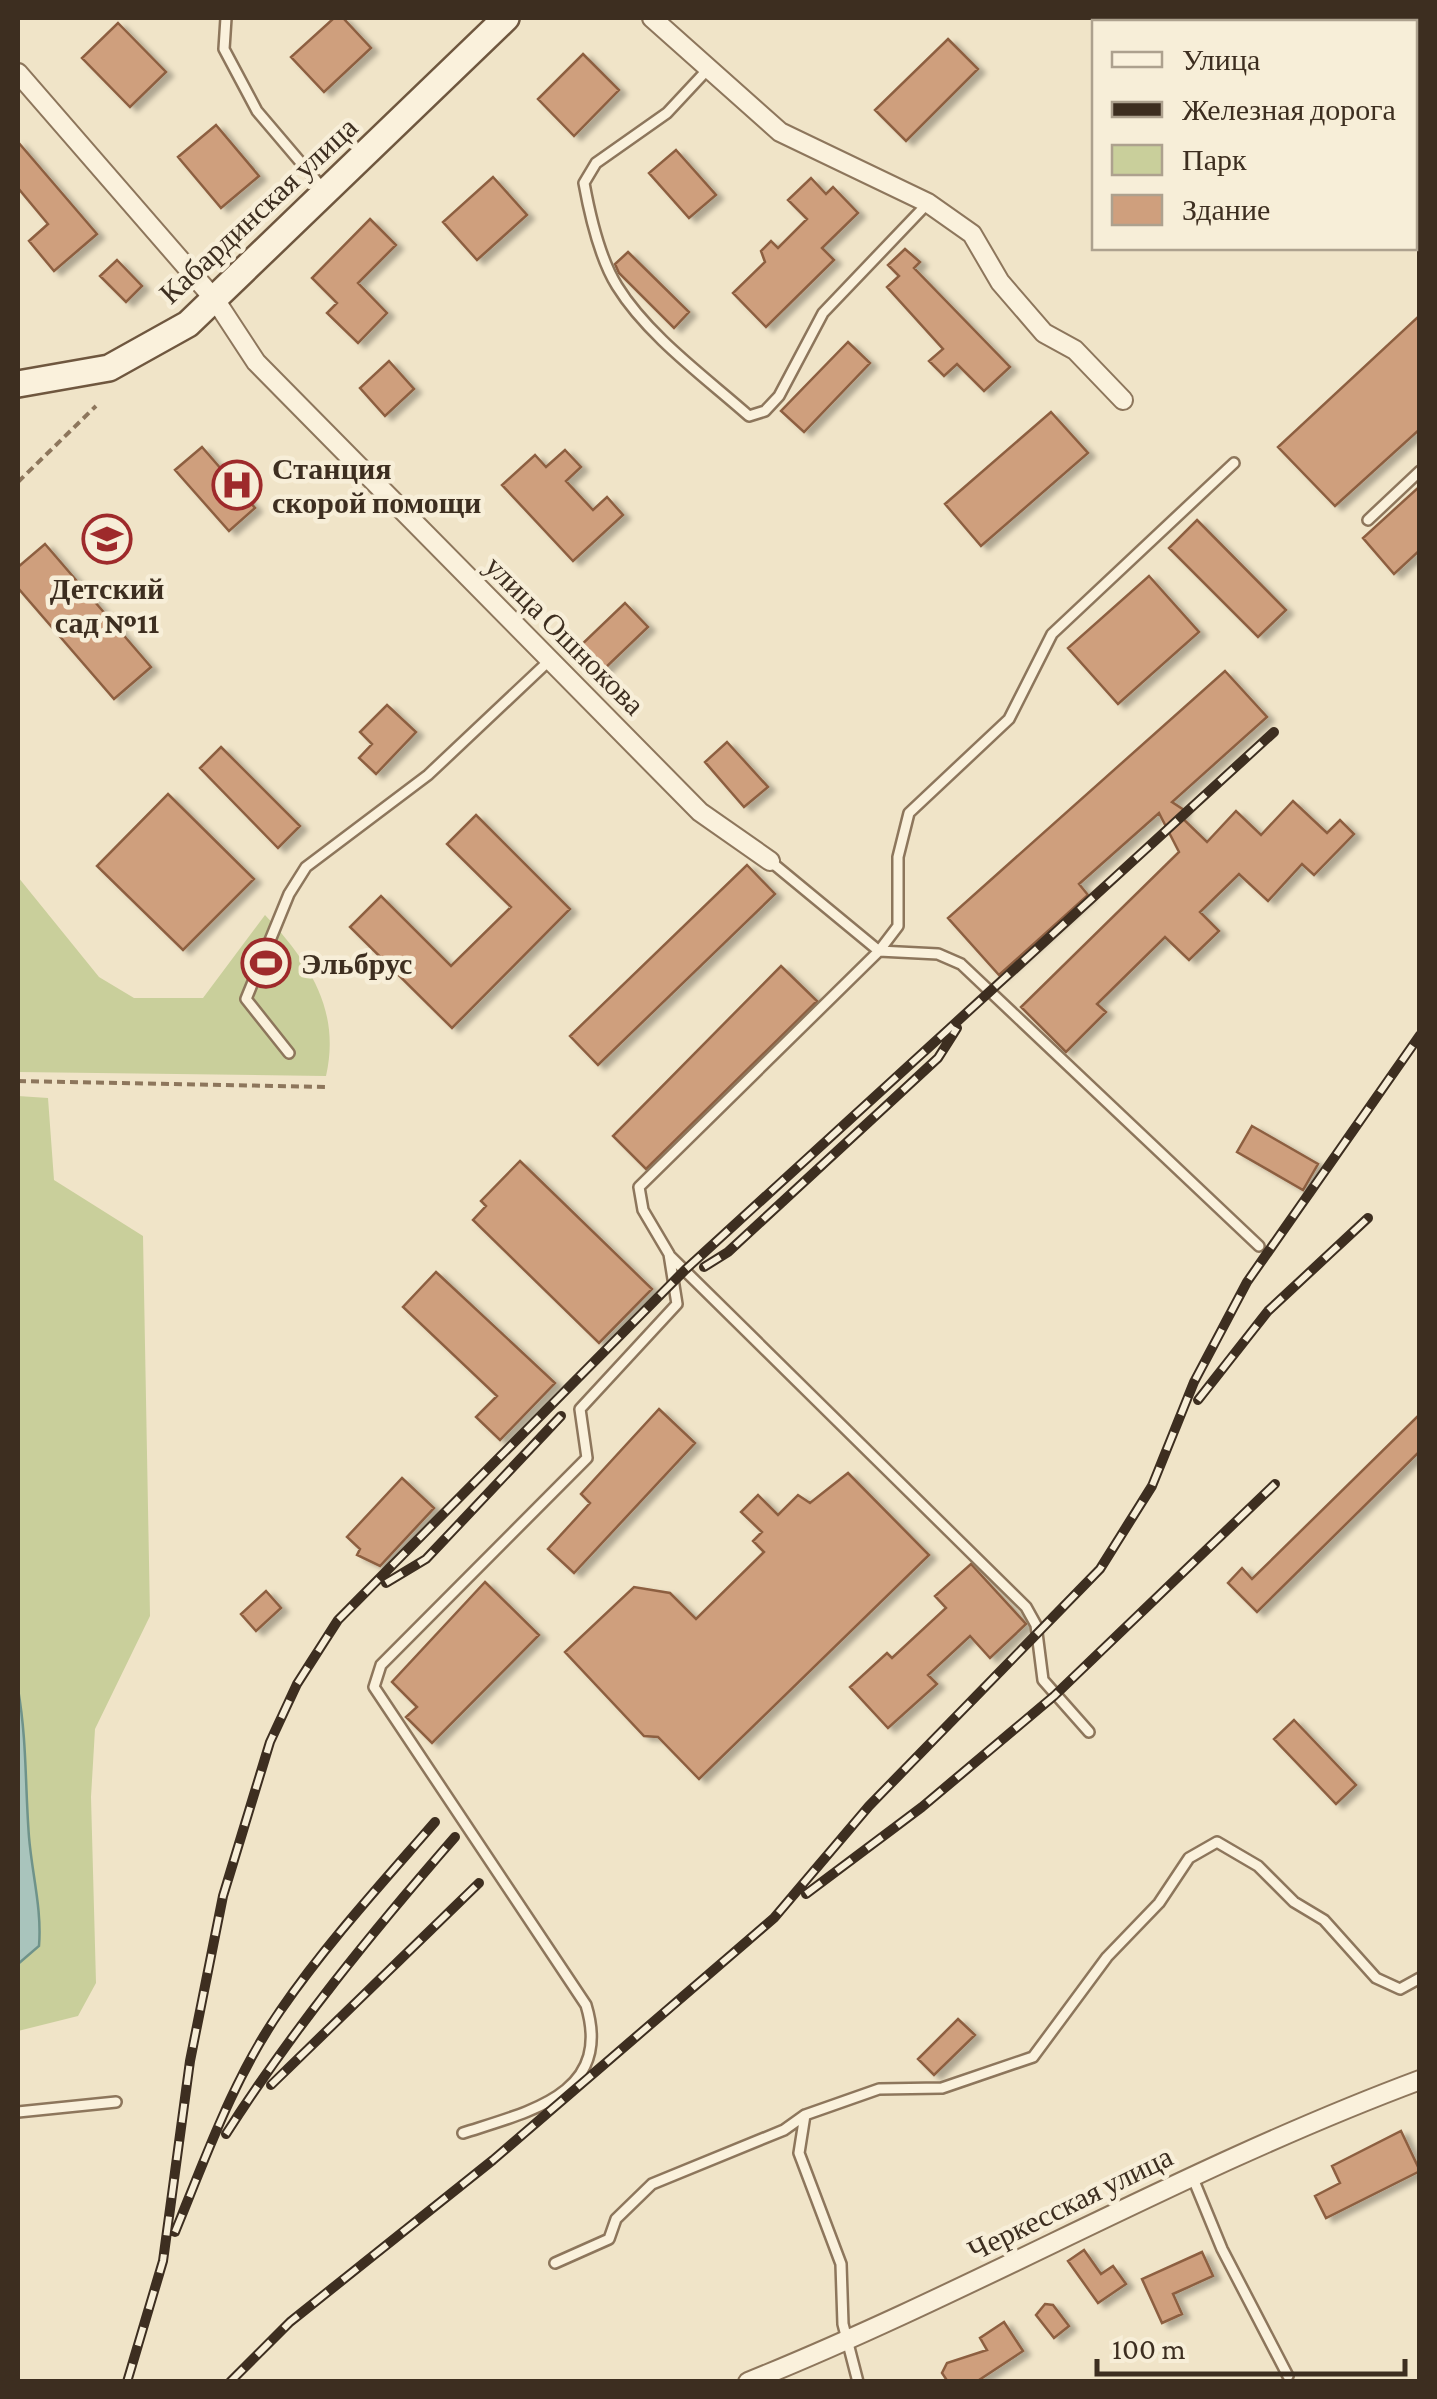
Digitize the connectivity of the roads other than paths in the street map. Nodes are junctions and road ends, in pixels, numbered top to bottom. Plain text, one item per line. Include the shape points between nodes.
1 (226, 18) edge
2 (506, 18) edge
3 (652, 18) edge
4 (709, 68) junction
5 (18, 73) edge
6 (327, 194) junction
7 (928, 203) junction
8 (216, 301) junction
9 (18, 384) edge
10 (1123, 400) dead end
11 (1234, 463) dead end
12 (1420, 471) edge
13 (1368, 520) dead end
14 (551, 658) junction
15 (770, 862) joint
16 (879, 951) junction
17 (289, 1053) dead end
18 (1258, 1246) dead end
19 (668, 1254) junction
20 (1089, 1732) dead end
21 (1420, 1978) edge
22 (1420, 2080) edge
23 (116, 2102) dead end
24 (18, 2112) edge
25 (805, 2115) junction
26 (464, 2133) dead end
27 (1192, 2175) junction
28 (555, 2263) dead end
29 (846, 2342) junction
30 (1288, 2376) dead end
31 (748, 2382) edge
32 (858, 2382) edge

1 - 6 lane via 224,49 257,111
2 - 6 main road, Кабардинская улица
3 - 4 street
4 - 7 street via 780,132
4 - 7 lane via 667,113 596,163 584,183 590,220 616,284 749,416 779,396 823,314
5 - 8 street, улица Ошнокова
6 - 8 main road, Кабардинская улица
7 - 10 street via 972,234 1000,282 1044,333 1076,350
8 - 9 main road, Кабардинская улица via 109,368
8 - 14 street, улица Ошнокова via 256,362
11 - 16 lane via 1052,634 1009,719 909,814 898,857 898,926
12 - 13 lane
14 - 15 street, улица Ошнокова via 700,812
14 - 17 lane via 428,775 306,867 246,999
15 - 16 lane
16 - 18 lane via 938,954 961,964
16 - 19 lane via 639,1187 642,1210
19 - 20 lane via 1026,1607 1036,1625 1043,1680
19 - 26 lane via 677,1304 580,1409 587,1458 382,1665 374,1686 586,2005 593,2028 594,2049 564,2093
21 - 25 lane via 1400,1989 1376,1978 1324,1920 1217,1842 1190,1858 1033,2056 977,2080 879,2089
22 - 27 street, Черкесская улица
23 - 24 lane
25 - 28 lane via 784,2130 652,2184 616,2219 610,2240
25 - 29 lane via 799,2153 841,2264
27 - 29 street, Черкесская улица
27 - 30 lane
29 - 31 street, Черкесская улица
29 - 32 lane

